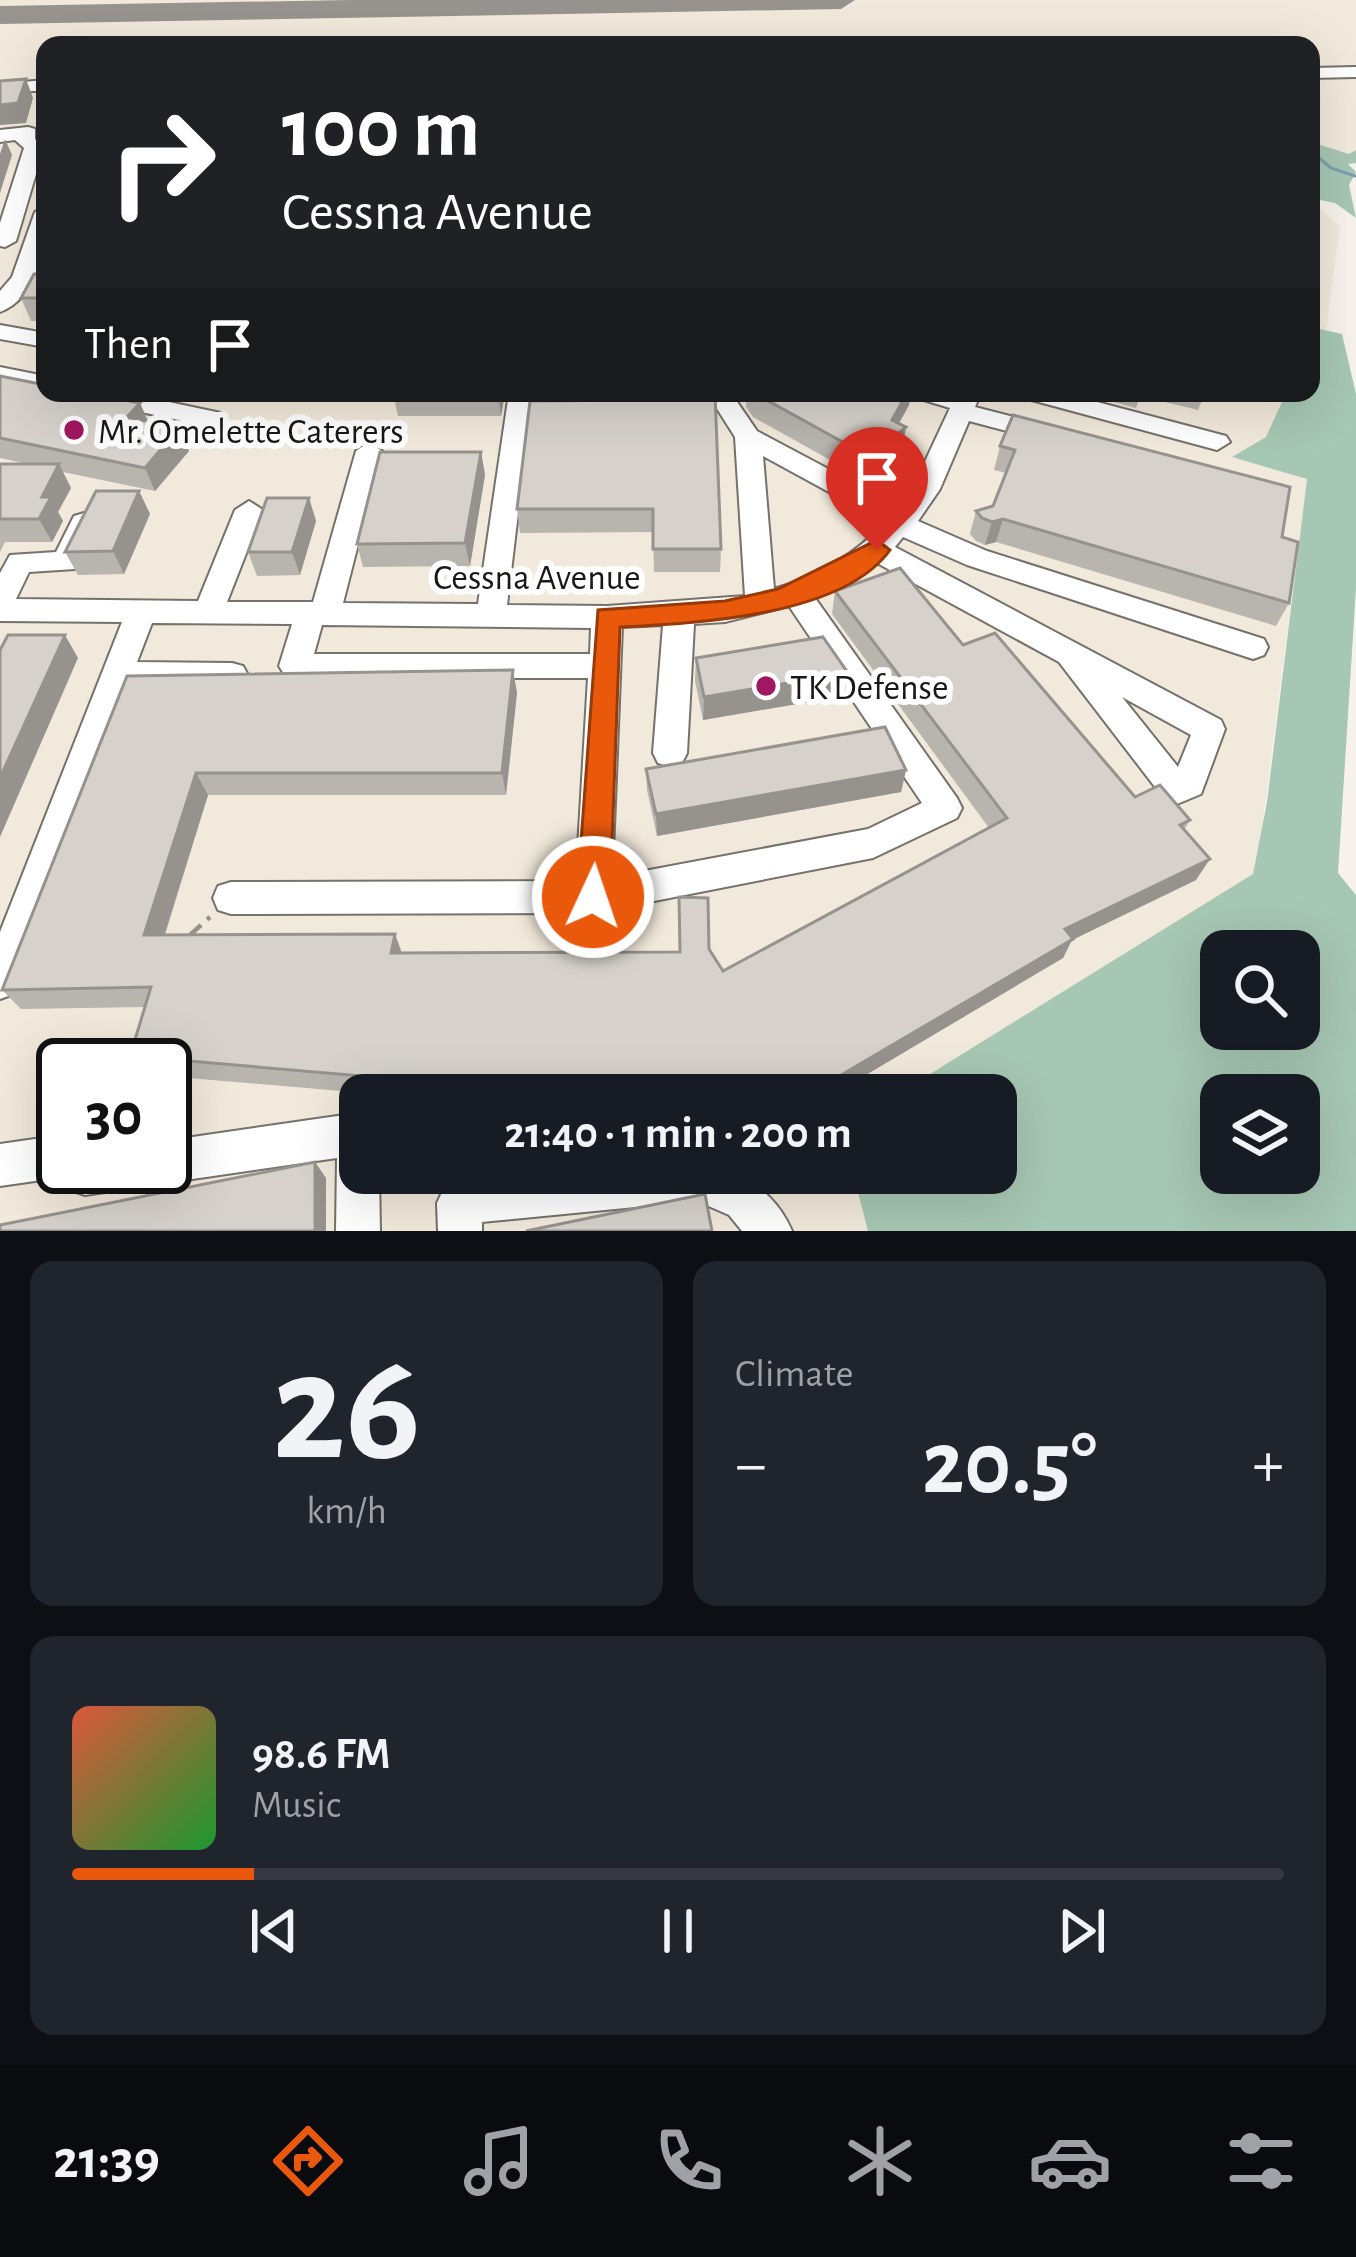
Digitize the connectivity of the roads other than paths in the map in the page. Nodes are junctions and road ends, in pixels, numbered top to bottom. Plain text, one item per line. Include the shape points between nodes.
1 (36, 70) edge
2 (0, 71) edge
3 (1356, 72) edge
4 (1320, 73) edge
5 (36, 86) edge
6 (0, 89) edge
7 (0, 136) edge
8 (5, 242) dead end
9 (36, 259) edge
10 (0, 305) edge
11 (0, 332) edge
12 (36, 337) edge
13 (0, 374) edge
14 (36, 382) edge
15 (132, 402) edge
16 (517, 402) edge
17 (725, 402) edge
18 (1067, 402) edge
19 (965, 403) edge
20 (212, 419) dead end
21 (748, 437) junction
22 (1070, 440) edge
23 (1216, 442) dead end
24 (369, 451) dead end
25 (94, 503) edge
26 (250, 510) dead end
27 (902, 523) junction
28 (877, 550) junction
29 (796, 594) junction
30 (760, 604) junction
31 (0, 606) edge
32 (141, 612) junction
33 (208, 613) junction
34 (318, 614) junction
35 (677, 614) junction
36 (491, 616) junction
37 (607, 617) junction
38 (1253, 646) dead end
39 (1071, 656) junction
40 (605, 666) junction
41 (118, 674) junction
42 (234, 676) edge
43 (670, 753) dead end
44 (593, 897) junction
45 (231, 898) road end
46 (0, 980) edge
47 (192, 1158) edge
48 (36, 1161) edge
49 (0, 1165) edge
50 (358, 1231) edge
51 (460, 1231) edge
52 (770, 1231) edge

1 - 2 street
3 - 4 street
5 - 6 street
7 - 8 street via 28,133 34,147
9 - 10 street
11 - 12 street
13 - 14 street
15 - 20 street
16 - 36 street
17 - 21 street
18 - 23 street
19 - 22 street
19 - 27 street, Cessna Avenue
21 - 27 street
21 - 30 street
24 - 34 street
25 - 31 street via 65,562 20,562
26 - 33 street
27 - 28 street, Cessna Avenue
27 - 38 street via 977,558
28 - 29 street, Cessna Avenue
28 - 39 street
29 - 30 street, Cessna Avenue
29 - 44 street via 945,808 873,843
30 - 35 street, Cessna Avenue
31 - 32 street, Cessna Avenue
32 - 33 street, Cessna Avenue
32 - 41 street
33 - 34 street, Cessna Avenue
34 - 36 street, Cessna Avenue
34 - 40 street via 295,665
35 - 37 street, Cessna Avenue
35 - 43 street
36 - 37 street, Cessna Avenue
37 - 40 street
39 - 39 street via 1209,729 1190,784 1177,790
40 - 44 street
41 - 42 street
41 - 46 street
44 - 45 street
47 - 50 street via 358,1134
48 - 49 street
51 - 52 street via 459,1203 699,1179 744,1200

